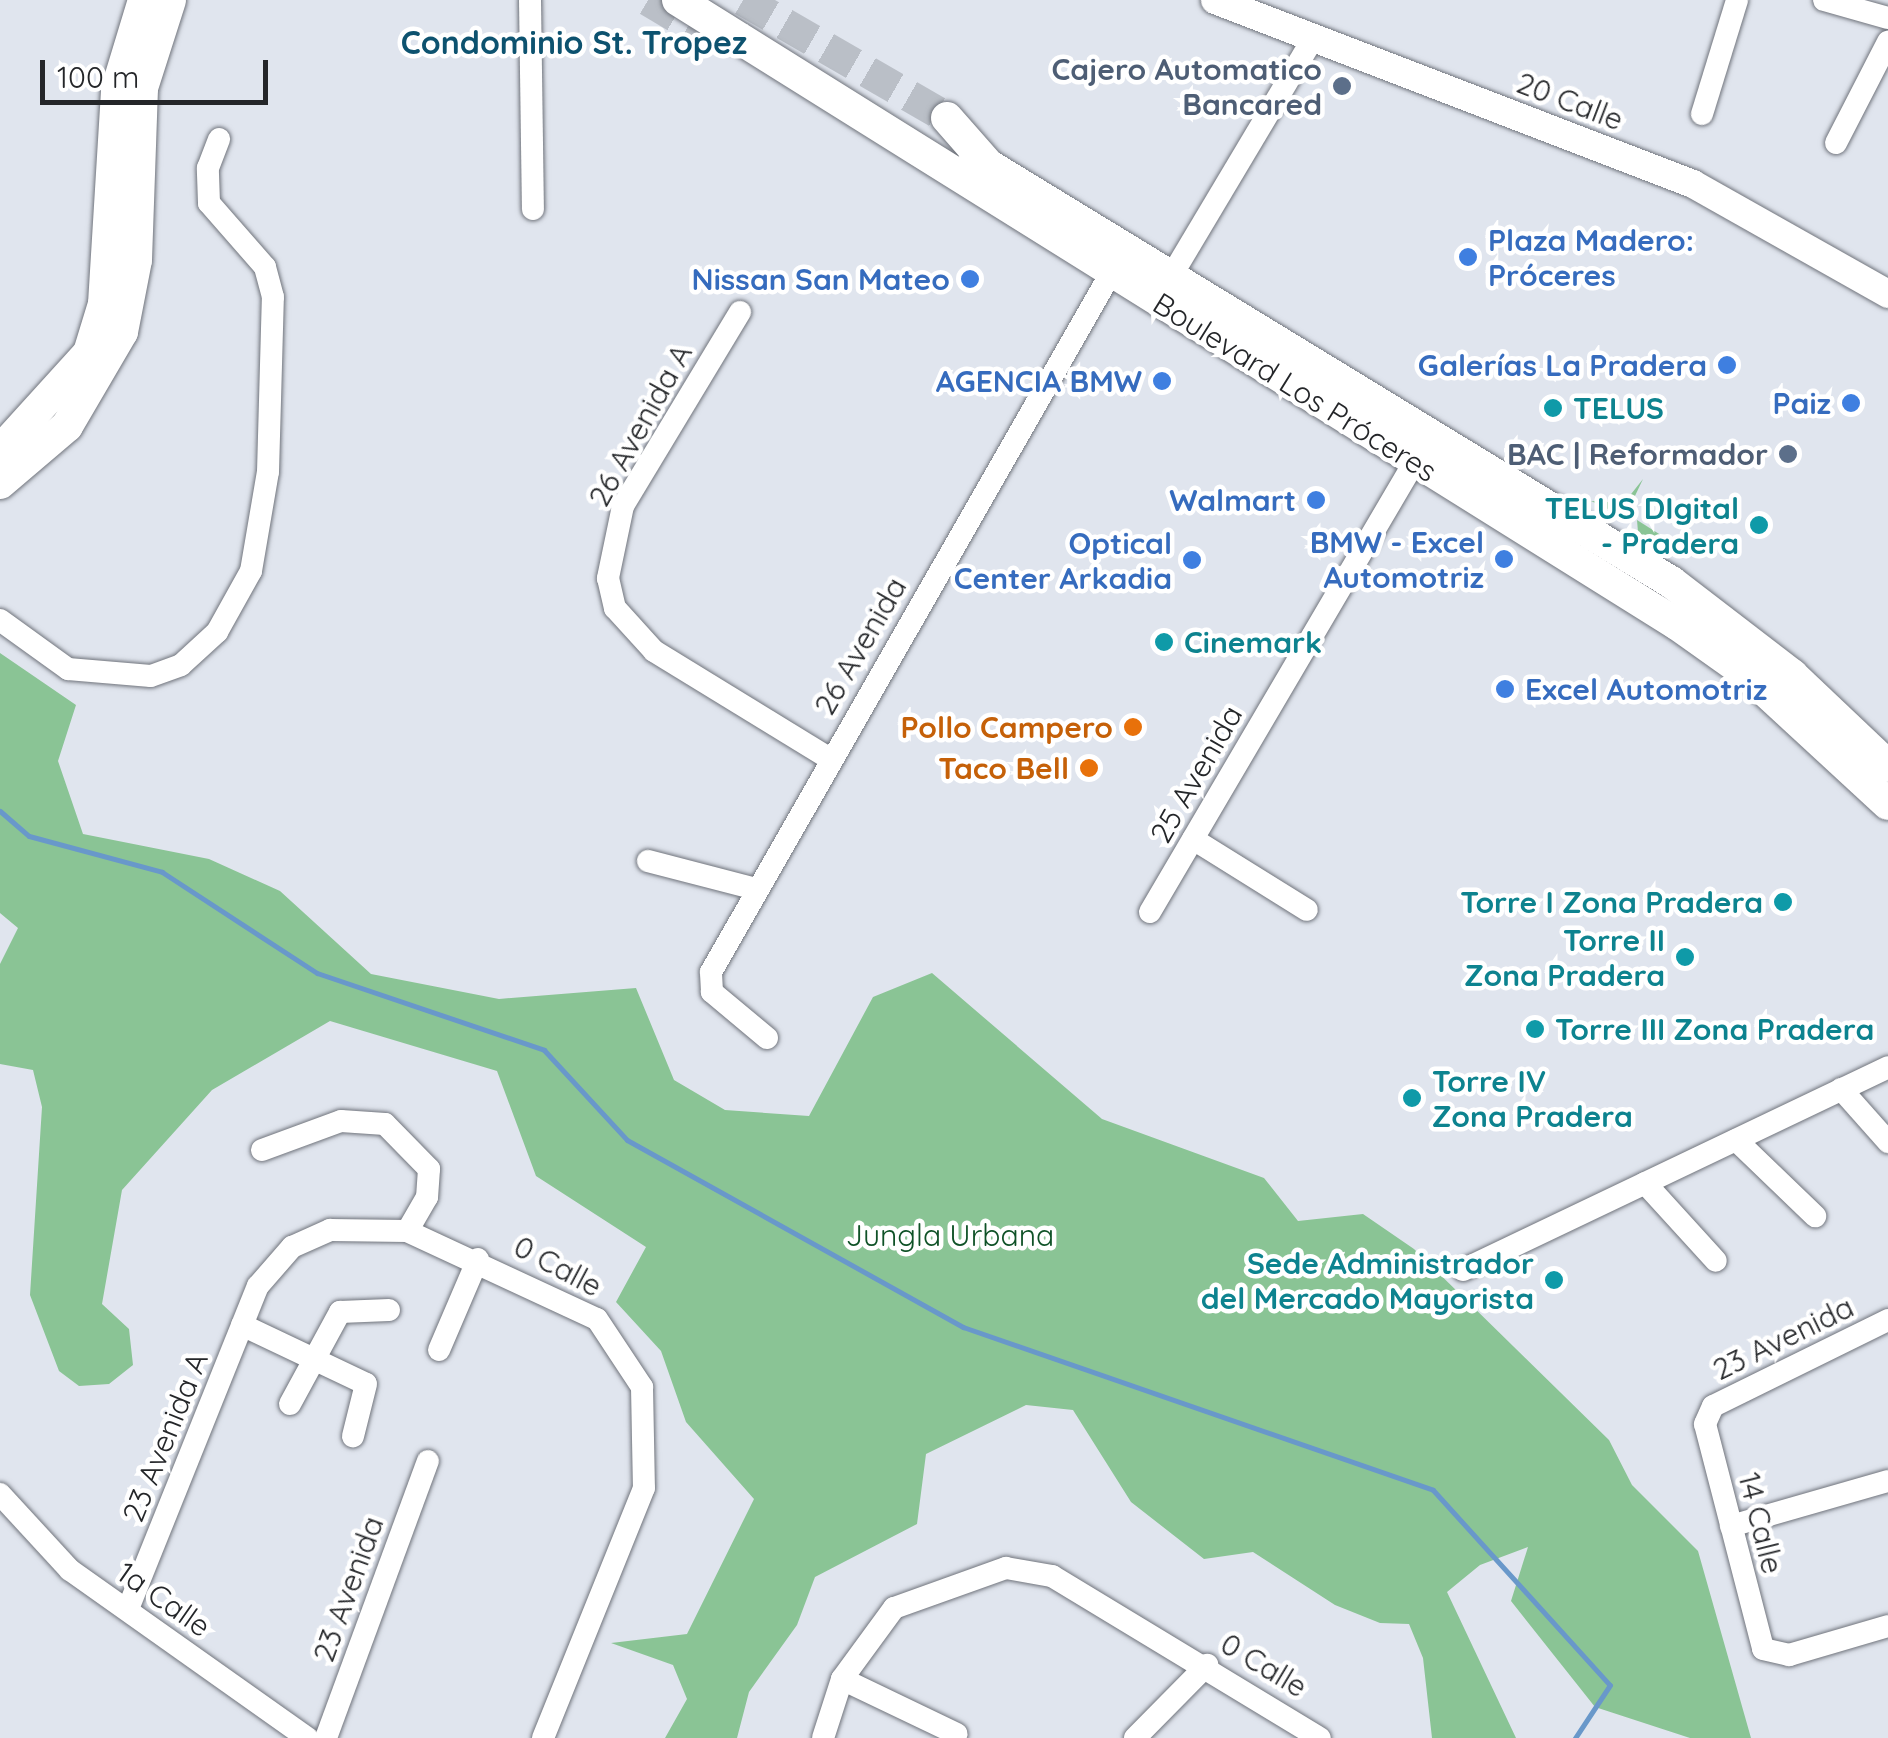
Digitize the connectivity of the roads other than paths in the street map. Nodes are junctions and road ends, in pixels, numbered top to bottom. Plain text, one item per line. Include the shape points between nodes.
1 (144, 0) edge
2 (170, 0) edge
3 (530, 0) edge
4 (678, 0) edge
5 (714, 0) tunnel mouth
6 (1214, 0) edge
7 (1736, 0) edge
8 (1824, 0) edge
9 (1858, 5) edge
10 (1888, 18) edge
11 (1314, 37) junction
12 (1888, 42) edge
13 (1702, 114) dead end
14 (947, 118) tunnel mouth
15 (863, 129) dead end
16 (220, 139) dead end
17 (1836, 143) dead end
18 (990, 167) junction
19 (533, 209) dead end
20 (1054, 238) junction
21 (1111, 273) junction
22 (1172, 275) junction
23 (1888, 294) edge
24 (740, 312) dead end
25 (0, 450) edge
26 (39, 454) junction
27 (1415, 461) junction
28 (0, 483) edge
29 (0, 498) edge
30 (0, 620) edge
31 (830, 758) junction
32 (1888, 766) edge
33 (1888, 804) edge
34 (1193, 839) junction
35 (648, 861) dead end
36 (756, 889) junction
37 (1307, 910) dead end
38 (1150, 912) dead end
39 (767, 1038) dead end
40 (1888, 1066) edge
41 (1841, 1089) junction
42 (1736, 1140) junction
43 (1888, 1142) edge
44 (262, 1150) dead end
45 (1645, 1183) junction
46 (1815, 1216) dead end
47 (407, 1231) junction
48 (478, 1259) junction
49 (1716, 1261) dead end
50 (1463, 1270) dead end
51 (258, 1286) joint
52 (389, 1310) dead end
53 (1888, 1320) edge
54 (242, 1324) junction
55 (439, 1350) dead end
56 (313, 1358) junction
57 (290, 1404) dead end
58 (1706, 1413) joint
59 (353, 1436) dead end
60 (428, 1460) dead end
61 (1888, 1482) edge
62 (0, 1494) edge
63 (1731, 1526) junction
64 (128, 1610) junction
65 (1888, 1626) edge
66 (1207, 1665) junction
67 (842, 1679) junction
68 (957, 1734) dead end
69 (307, 1738) edge
70 (326, 1738) edge
71 (543, 1738) edge
72 (823, 1738) edge
73 (1136, 1738) edge
74 (1320, 1738) edge

1 - 25 highway via 117,89 104,304 89,353
2 - 26 highway via 142,88 136,260 122,332 89,398
3 - 19 street
4 - 20 highway, Boulevard Los Próceres
5 - 18 highway, Boulevard Los Próceres
6 - 11 main road, 20 Calle
7 - 13 street
8 - 9 street
9 - 10 street
11 - 22 street
11 - 23 main road, 20 Calle via 1738,204
12 - 17 street
14 - 18 highway
15 - 20 highway
16 - 30 street via 208,168 209,203 265,267 273,297 268,472 251,570 217,632 181,665 151,676 68,669
18 - 22 highway, Boulevard Los Próceres
20 - 21 highway, Boulevard Los Próceres
21 - 27 highway, Boulevard Los Próceres
21 - 31 street, 26 Avenida
22 - 32 highway, Boulevard Los Próceres via 1671,582 1792,675
24 - 31 street, 26 Avenida A via 623,506 608,578 615,608 654,651
26 - 28 highway
26 - 29 highway
27 - 33 highway, Boulevard Los Próceres via 1735,665
27 - 34 street, 25 Avenida
31 - 36 street, 26 Avenida
34 - 37 street
34 - 38 street, 25 Avenida
35 - 36 street
36 - 39 street, 26 Avenida via 710,986
40 - 41 street
41 - 42 street
41 - 43 street
42 - 45 street
42 - 46 street
44 - 47 street via 340,1121 385,1124 429,1169 427,1197
45 - 49 street
45 - 50 street
47 - 48 street, 0 Calle
47 - 51 street, 0 Calle via 330,1230 292,1247
48 - 55 street
48 - 71 street, 0 Calle via 597,1319 642,1387 644,1488
51 - 54 street, 23 Avenida A
52 - 56 street via 340,1312
53 - 58 street, 23 Avenida
54 - 56 street
54 - 64 street, 23 Avenida A
56 - 57 street
56 - 59 street via 366,1384
58 - 63 street, 14 Calle
60 - 70 street, 23 Avenida
61 - 63 street
62 - 64 street, 1a Calle via 42,1545
63 - 65 street, 14 Calle via 1762,1649 1790,1655
64 - 69 street, 1a Calle
66 - 67 street, 0 Calle via 1052,1576 1006,1568 894,1608
66 - 73 street
66 - 74 street, 0 Calle
67 - 68 street
67 - 72 street, 0 Calle

